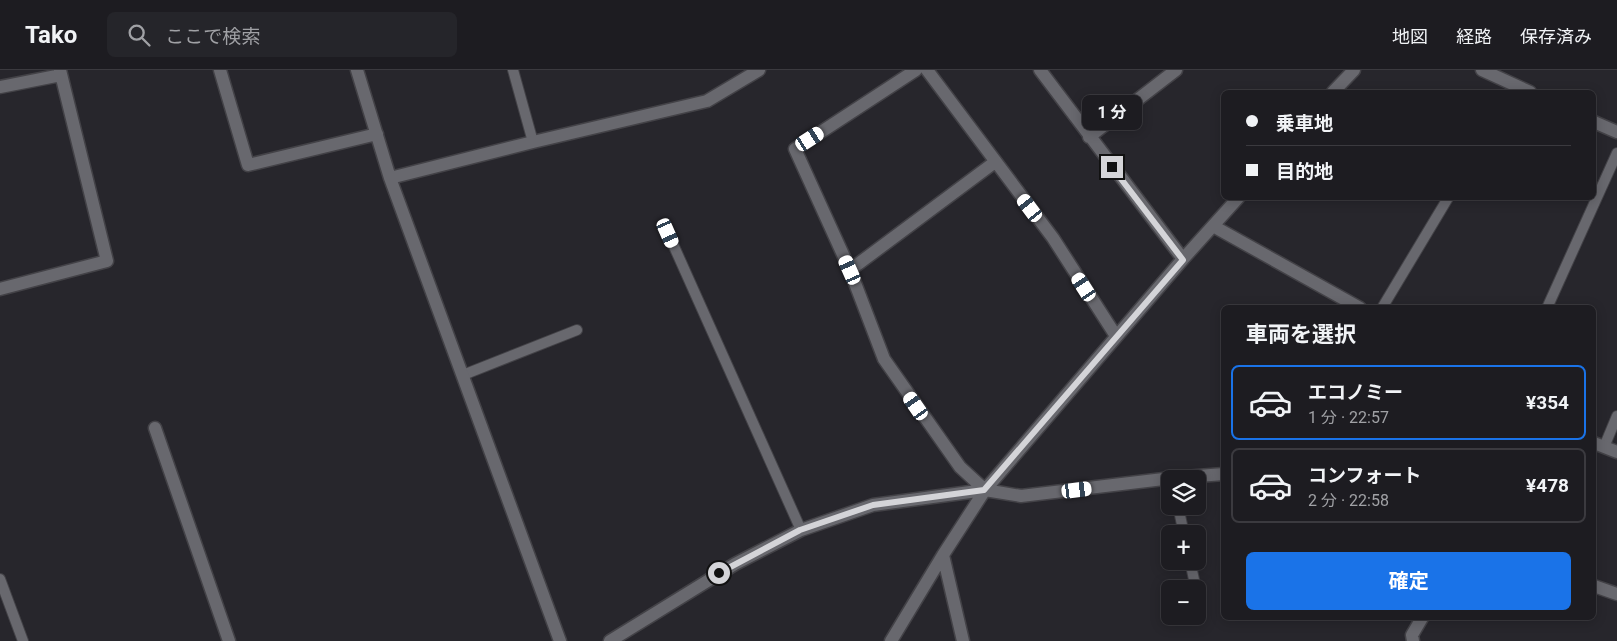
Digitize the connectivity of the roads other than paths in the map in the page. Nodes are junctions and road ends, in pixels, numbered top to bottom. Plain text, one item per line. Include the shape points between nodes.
1 (220, 70) edge
2 (357, 70) edge
3 (513, 70) edge
4 (759, 70) edge
5 (916, 70) edge
6 (927, 70) edge
7 (1040, 70) edge
8 (1176, 70) edge
9 (1354, 70) edge
10 (1482, 70) edge
11 (61, 73) edge
12 (0, 87) edge
13 (1513, 89) edge
14 (1335, 90) edge
15 (1596, 123) edge
16 (1617, 132) edge
17 (377, 134) junction
18 (1089, 137) junction
19 (533, 142) junction
20 (1617, 153) edge
21 (996, 162) junction
22 (390, 178) junction
23 (1236, 200) edge
24 (1447, 200) edge
25 (1596, 200) edge
26 (1596, 200) edge
27 (1212, 226) junction
28 (668, 233) dead end
29 (1183, 260) junction
30 (850, 270) junction
31 (0, 290) edge
32 (1355, 305) edge
33 (1384, 305) edge
34 (1548, 305) edge
35 (577, 330) dead end
36 (1116, 336) junction
37 (463, 375) junction
38 (1617, 416) edge
39 (155, 428) dead end
40 (1599, 445) edge
41 (1617, 452) edge
42 (1221, 474) edge
43 (1206, 475) edge
44 (1161, 479) edge
45 (984, 490) junction
46 (800, 530) junction
47 (943, 555) junction
48 (0, 579) edge
49 (1596, 587) edge
50 (1617, 594) edge
51 (1421, 620) edge
52 (23, 641) edge
53 (229, 641) edge
54 (560, 641) edge
55 (610, 641) edge
56 (891, 641) edge
57 (963, 641) edge
58 (1412, 641) edge

1 - 17 street via 248,166
2 - 17 street
3 - 19 lane
4 - 19 street via 707,101
5 - 30 street via 795,149
6 - 21 street
7 - 18 street
8 - 18 street
9 - 14 street
10 - 13 street
11 - 12 street
11 - 31 street via 107,261
15 - 16 street
17 - 22 street
18 - 29 street
19 - 22 street
20 - 25 lane
21 - 30 street
21 - 36 street via 1053,238
22 - 37 street
23 - 27 street
24 - 33 lane
26 - 34 lane
27 - 29 street
27 - 32 street
28 - 46 lane
29 - 36 street
30 - 45 street via 884,359 960,467
35 - 37 lane
36 - 45 street
37 - 54 street
38 - 40 lane
39 - 53 street
40 - 41 street
42 - 43 street
44 - 45 street via 1020,496
45 - 46 street via 873,505
45 - 47 street
46 - 55 street via 735,564
47 - 56 street
47 - 57 street
48 - 52 lane
49 - 50 street
51 - 58 street

